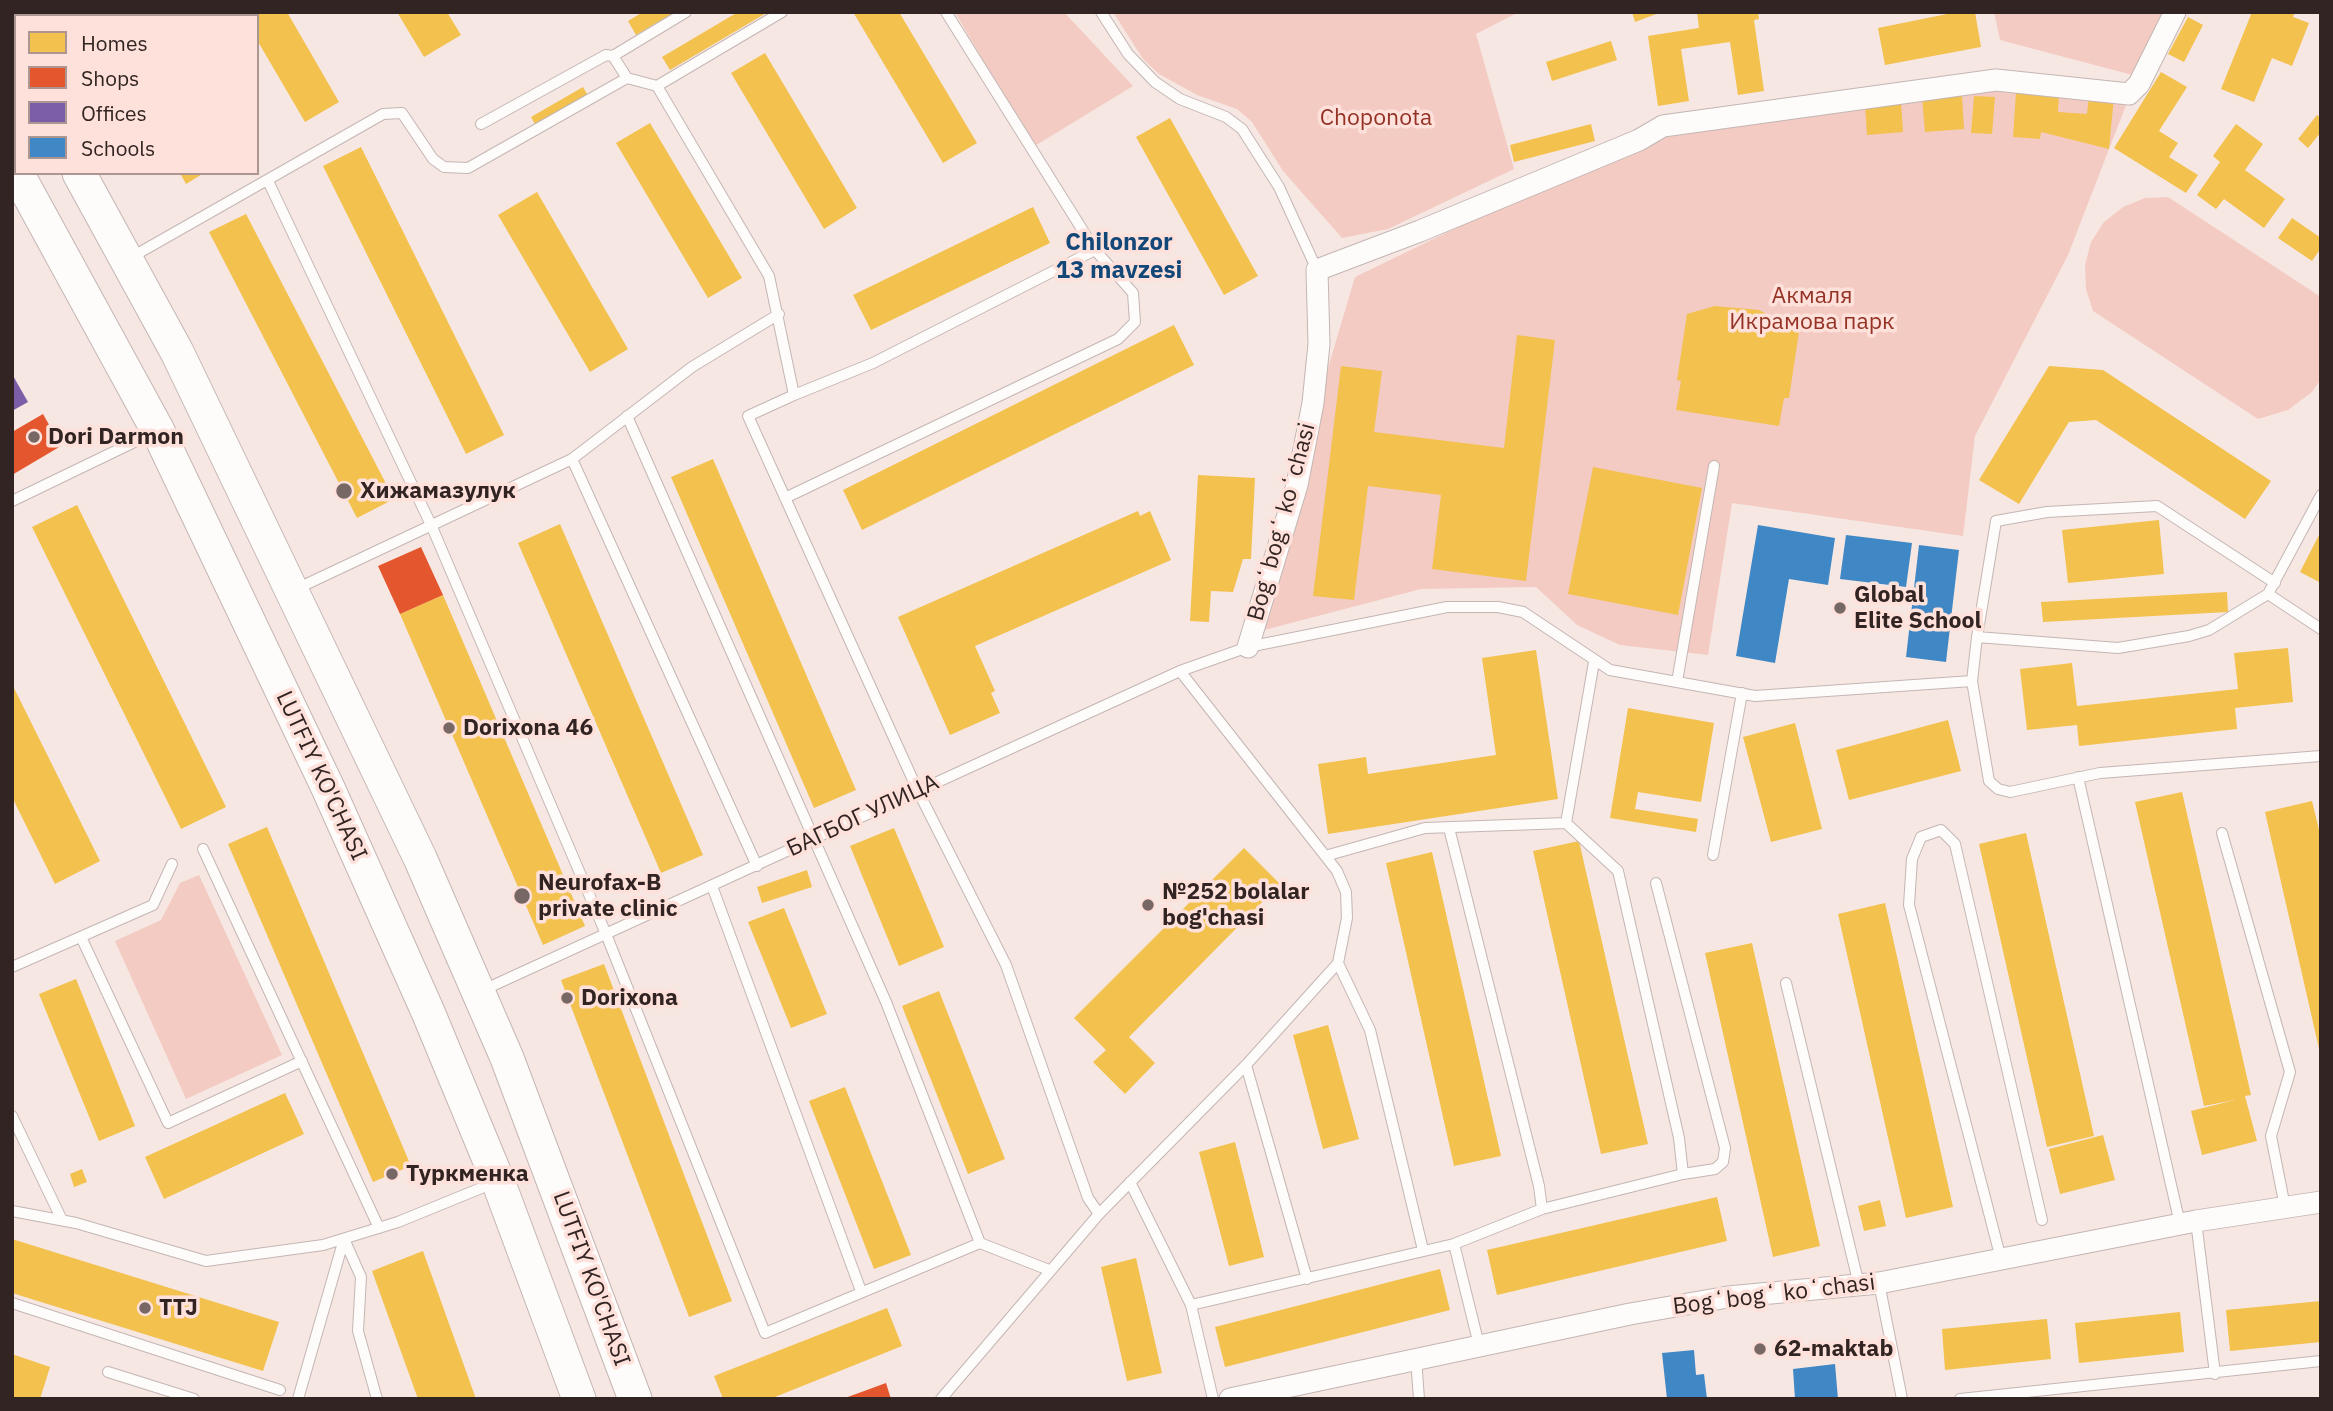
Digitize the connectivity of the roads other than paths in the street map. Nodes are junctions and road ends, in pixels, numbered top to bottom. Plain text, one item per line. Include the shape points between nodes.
1 (686, 12) edge
2 (782, 12) edge
3 (946, 12) edge
4 (1101, 12) edge
5 (2175, 12) edge
6 (613, 56) junction
7 (627, 78) junction
8 (657, 86) junction
9 (481, 124) dead end
10 (19, 175) edge
11 (80, 175) edge
12 (268, 181) junction
13 (1095, 250) junction
14 (128, 260) junction
15 (1317, 270) junction
16 (779, 314) junction
17 (177, 352) junction
18 (130, 377) junction
19 (794, 395) junction
20 (627, 416) junction
21 (158, 431) junction
22 (572, 459) junction
23 (1714, 466) dead end
24 (2321, 495) edge
25 (785, 498) junction
26 (12, 501) edge
27 (432, 527) junction
28 (2274, 583) junction
29 (293, 590) junction
30 (2268, 594) junction
31 (2321, 629) edge
32 (1977, 637) junction
33 (1248, 648) junction
34 (1594, 662) junction
35 (1180, 671) junction
36 (1972, 681) junction
37 (1677, 682) junction
38 (1742, 693) junction
39 (2321, 756) edge
40 (2078, 777) junction
41 (916, 789) junction
42 (1566, 823) junction
43 (1449, 828) junction
44 (2222, 833) dead end
45 (815, 838) junction
46 (203, 849) dead end
47 (1713, 855) dead end
48 (1325, 856) junction
49 (172, 864) dead end
50 (757, 866) junction
51 (1656, 883) dead end
52 (712, 886) junction
53 (606, 934) junction
54 (81, 937) junction
55 (1338, 963) junction
56 (12, 967) edge
57 (1786, 983) dead end
58 (480, 992) junction
59 (302, 1062) junction
60 (1246, 1065) junction
61 (12, 1116) edge
62 (1683, 1174) junction
63 (498, 1181) junction
64 (1130, 1182) junction
65 (2321, 1202) edge
66 (2285, 1207) junction
67 (1542, 1209) junction
68 (12, 1211) edge
69 (1099, 1214) junction
70 (62, 1220) junction
71 (2042, 1220) dead end
72 (2188, 1222) junction
73 (379, 1228) junction
74 (344, 1239) junction
75 (980, 1243) junction
76 (1454, 1244) junction
77 (1423, 1250) junction
78 (2001, 1259) junction
79 (1049, 1270) junction
80 (1307, 1279) junction
81 (1869, 1284) junction
82 (861, 1292) junction
83 (12, 1303) edge
84 (1191, 1305) junction
85 (1479, 1345) junction
86 (1416, 1358) junction
87 (2321, 1362) edge
88 (108, 1372) dead end
89 (2215, 1374) junction
90 (280, 1390) dead end
91 (194, 1399) edge
92 (298, 1399) edge
93 (377, 1399) edge
94 (579, 1399) edge
95 (635, 1399) edge
96 (942, 1399) edge
97 (1213, 1399) edge
98 (1230, 1399) edge
99 (1419, 1399) edge
100 (1902, 1399) edge
101 (1960, 1399) edge

1 - 6 lane
2 - 8 lane
3 - 13 lane
4 - 15 lane via 1154,82 1242,129 1279,187
5 - 15 street via 2139,84 2129,93 1996,80 1663,126 1420,231
6 - 7 lane
6 - 9 lane via 606,55
7 - 8 lane
7 - 12 lane via 468,168 444,167 433,159 407,117 396,111 383,114
8 - 16 lane via 768,276
10 - 18 main road, LUTFIY KO'CHASI
11 - 14 main road, LUTFIY KO'CHASI
12 - 14 lane
12 - 27 lane
13 - 19 lane via 873,363
13 - 25 lane via 1133,293 1135,322 1118,339
14 - 17 main road, LUTFIY KO'CHASI
15 - 33 street, Bogʻbogʻ koʻchasi via 1319,344 1313,403 1297,485
16 - 19 lane
16 - 20 lane via 692,367
17 - 18 main road
17 - 29 main road, LUTFIY KO'CHASI
18 - 21 main road, LUTFIY KO'CHASI
19 - 25 lane via 748,416
20 - 22 lane
20 - 45 lane
21 - 26 lane
21 - 63 main road, LUTFIY KO'CHASI via 328,788
22 - 27 lane
22 - 50 lane
23 - 37 lane
24 - 28 lane
25 - 41 lane
27 - 29 lane
27 - 53 lane
28 - 30 lane
28 - 32 lane via 2157,506 2047,512 1996,521
29 - 58 main road, LUTFIY KO'CHASI
30 - 31 lane
30 - 32 lane via 2209,630 2127,647
32 - 36 lane
33 - 34 lane, БАГБОГ УЛИЦА via 1447,607 1498,607 1523,612
33 - 35 lane, БАГБОГ УЛИЦА
34 - 37 lane, БАГБОГ УЛИЦА via 1610,670
34 - 42 lane
35 - 41 lane, БАГБОГ УЛИЦА
35 - 48 lane
36 - 38 lane, БАГБОГ УЛИЦА via 1755,696
36 - 40 lane via 1989,781 2010,792
37 - 38 lane, БАГБОГ УЛИЦА
38 - 47 lane
39 - 40 lane
40 - 72 lane
41 - 45 lane, БАГБОГ УЛИЦА
41 - 69 lane via 1006,965 1087,1198
42 - 43 lane
42 - 62 lane via 1618,871 1679,1138
43 - 48 lane via 1425,828
43 - 67 lane
44 - 66 lane via 2290,1072 2271,1136
45 - 50 lane, БАГБОГ УЛИЦА
45 - 75 lane via 886,1002
46 - 59 lane
48 - 55 lane via 1346,892 1347,918
49 - 54 lane via 153,905
50 - 52 lane, БАГБОГ УЛИЦА
51 - 62 lane via 1725,1148 1723,1162 1715,1169
52 - 53 lane, БАГБОГ УЛИЦА
52 - 82 lane
53 - 58 lane, БАГБОГ УЛИЦА
53 - 82 lane via 765,1333
54 - 56 lane
54 - 59 lane via 168,1123
55 - 60 lane
55 - 77 lane via 1370,1030
57 - 81 lane
58 - 95 main road, LUTFIY KO'CHASI
59 - 73 lane
60 - 64 lane
60 - 80 lane
61 - 70 lane
62 - 67 lane
63 - 73 lane
63 - 94 main road, LUTFIY KO'CHASI
64 - 69 lane
64 - 84 lane
65 - 66 street, Bogʻbogʻ koʻchasi
66 - 72 street, Bogʻbogʻ koʻchasi
67 - 76 lane
68 - 70 lane
69 - 79 lane
70 - 74 lane via 206,1261
71 - 78 lane via 1955,844 1941,830 1921,837 1912,859 1909,905
72 - 78 street, Bogʻbogʻ koʻchasi
72 - 89 lane
73 - 74 lane
74 - 92 lane
74 - 93 lane via 361,1277 358,1331
75 - 79 lane
75 - 82 lane
76 - 77 lane
76 - 85 lane
77 - 80 lane
78 - 81 street, Bogʻbogʻ koʻchasi
79 - 96 lane
80 - 84 lane
81 - 85 street, Bogʻbogʻ koʻchasi via 1728,1297
81 - 100 lane
83 - 90 lane
84 - 97 lane
85 - 86 street, Bogʻbogʻ koʻchasi
86 - 98 street, Bogʻbogʻ koʻchasi
86 - 99 lane
87 - 89 lane
88 - 91 lane
89 - 101 lane

